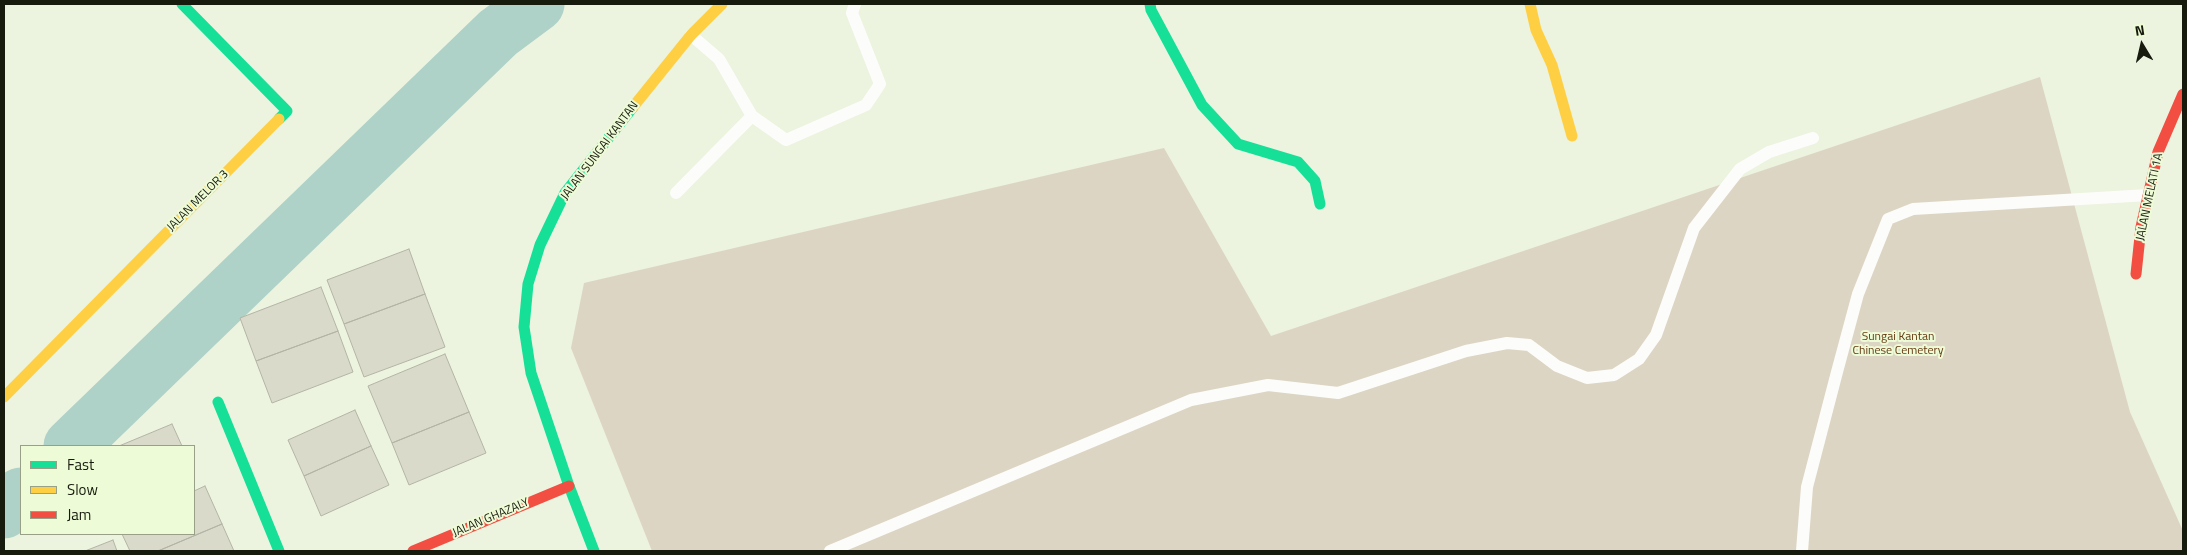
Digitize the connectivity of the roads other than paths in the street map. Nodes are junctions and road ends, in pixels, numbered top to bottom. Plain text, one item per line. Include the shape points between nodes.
1 (182, 4) edge
2 (722, 4) edge
3 (855, 4) edge
4 (1150, 4) edge
5 (1530, 4) edge
6 (691, 35) junction
7 (2183, 94) edge
8 (752, 116) junction
9 (1572, 136) dead end
10 (1813, 138) dead end
11 (676, 193) dead end
12 (2148, 195) junction
13 (1320, 204) dead end
14 (2136, 274) dead end
15 (4, 397) edge
16 (218, 402) dead end
17 (569, 486) junction
18 (279, 551) edge
19 (413, 551) edge
20 (594, 551) edge
21 (830, 551) edge
22 (1802, 551) edge

1 - 15 street, JALAN MELOR 3 via 287,111
2 - 6 street, JALAN SUNGAI KANTAN
3 - 8 lane via 852,13 880,84 866,104 786,140
4 - 13 street via 1202,105 1238,144 1298,162 1315,182
5 - 9 street via 1536,30 1552,64
6 - 8 lane via 719,59
6 - 17 street, JALAN SUNGAI KANTAN via 565,194 540,246 528,284 524,327 531,373
7 - 12 street, JALAN MELATI 1A via 2158,152
8 - 11 lane
10 - 21 lane via 1769,152 1740,169 1694,228 1656,335 1639,360 1614,375 1587,378 1557,366 1529,345 1507,343 1466,351 1338,393 1268,385 1191,400
12 - 14 street, JALAN MELATI 1A
12 - 22 lane via 1913,209 1888,220 1858,294 1832,391 1807,488
16 - 18 street
17 - 19 street, JALAN GHAZALY
17 - 20 street, JALAN SUNGAI KANTAN

